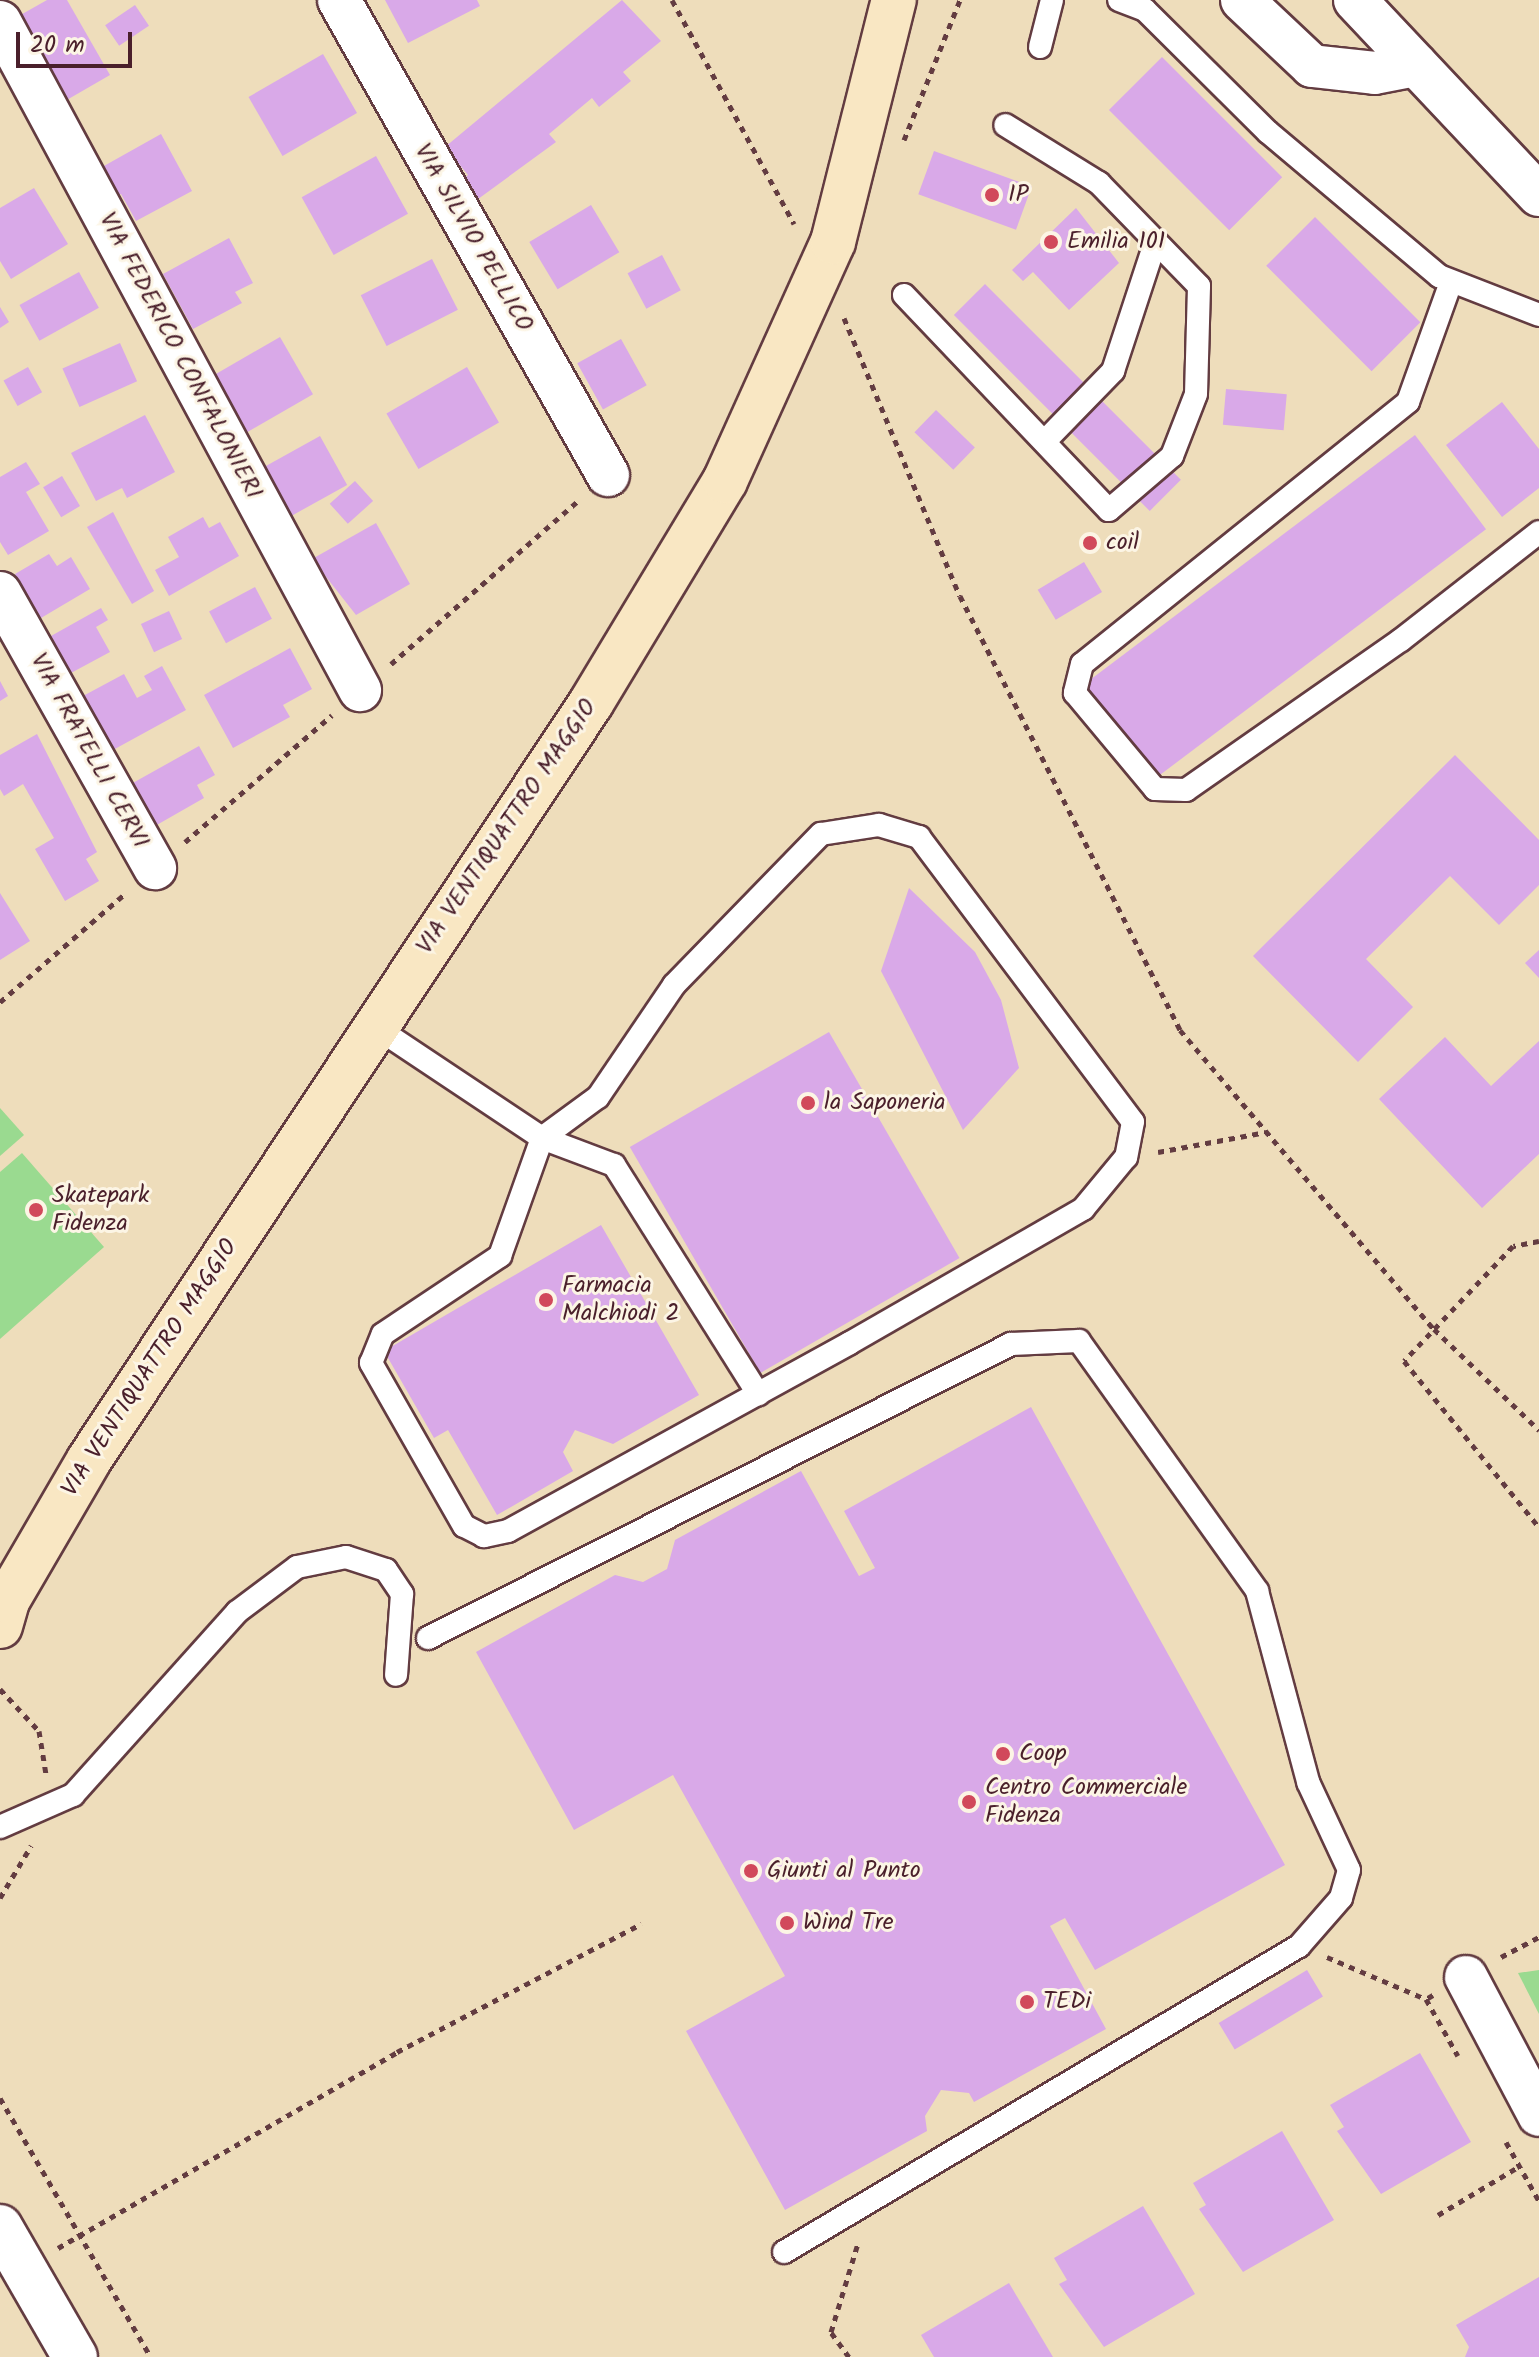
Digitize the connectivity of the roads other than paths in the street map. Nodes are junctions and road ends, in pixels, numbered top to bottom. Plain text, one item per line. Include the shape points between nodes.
1 (339, 0) edge
2 (894, 0) edge
3 (1052, 0) edge
4 (1119, 0) edge
5 (1242, 0) edge
6 (1355, 0) edge
7 (0, 22) edge
8 (1040, 47) dead end
9 (1416, 65) junction
10 (1005, 125) dead end
11 (1539, 195) edge
12 (1155, 243) junction
13 (1451, 282) junction
14 (904, 295) dead end
15 (1539, 315) edge
16 (1045, 441) junction
17 (608, 475) road end
18 (1539, 532) edge
19 (0, 593) edge
20 (360, 690) road end
21 (155, 868) road end
22 (374, 1026) junction
23 (542, 1138) junction
24 (758, 1394) junction
25 (2, 1612) edge
26 (428, 1638) dead end
27 (396, 1675) dead end
28 (0, 1827) edge
29 (1466, 1977) dead end
30 (1539, 2115) edge
31 (0, 2227) edge
32 (784, 2252) dead end
33 (75, 2357) edge

1 - 17 street, VIA SILVIO PELLICO
2 - 22 main road, VIA VENTIQUATTRO MAGGIO via 831,292 591,703
3 - 8 lane
4 - 13 lane via 1145,10 1268,132
5 - 9 street via 1312,66 1375,73
6 - 9 street
7 - 20 street, VIA FEDERICO CONFALONIERI
9 - 11 street
10 - 12 lane via 1099,183
12 - 16 lane via 1113,371
12 - 16 lane via 1199,286 1196,394 1172,456 1109,510
13 - 15 lane
13 - 18 lane via 1408,402 1082,664 1075,693 1155,789 1186,790 1401,640
14 - 16 lane
19 - 21 street, VIA FRATELLI CERVI
22 - 23 lane
22 - 25 main road, VIA VENTIQUATTRO MAGGIO via 89,1460
23 - 24 lane via 614,1165
23 - 24 lane via 500,1256 406,1314 383,1334 371,1363 464,1526 484,1536 508,1531
23 - 24 lane via 598,1097 674,985 821,834 879,825 919,837 1133,1122 1126,1157 1083,1209
26 - 32 lane via 1011,1344 1079,1341 1257,1591 1308,1782 1349,1870 1341,1898 1299,1946
27 - 28 lane via 402,1594 386,1570 346,1557 297,1567 237,1612 73,1795
29 - 30 street
31 - 33 street

